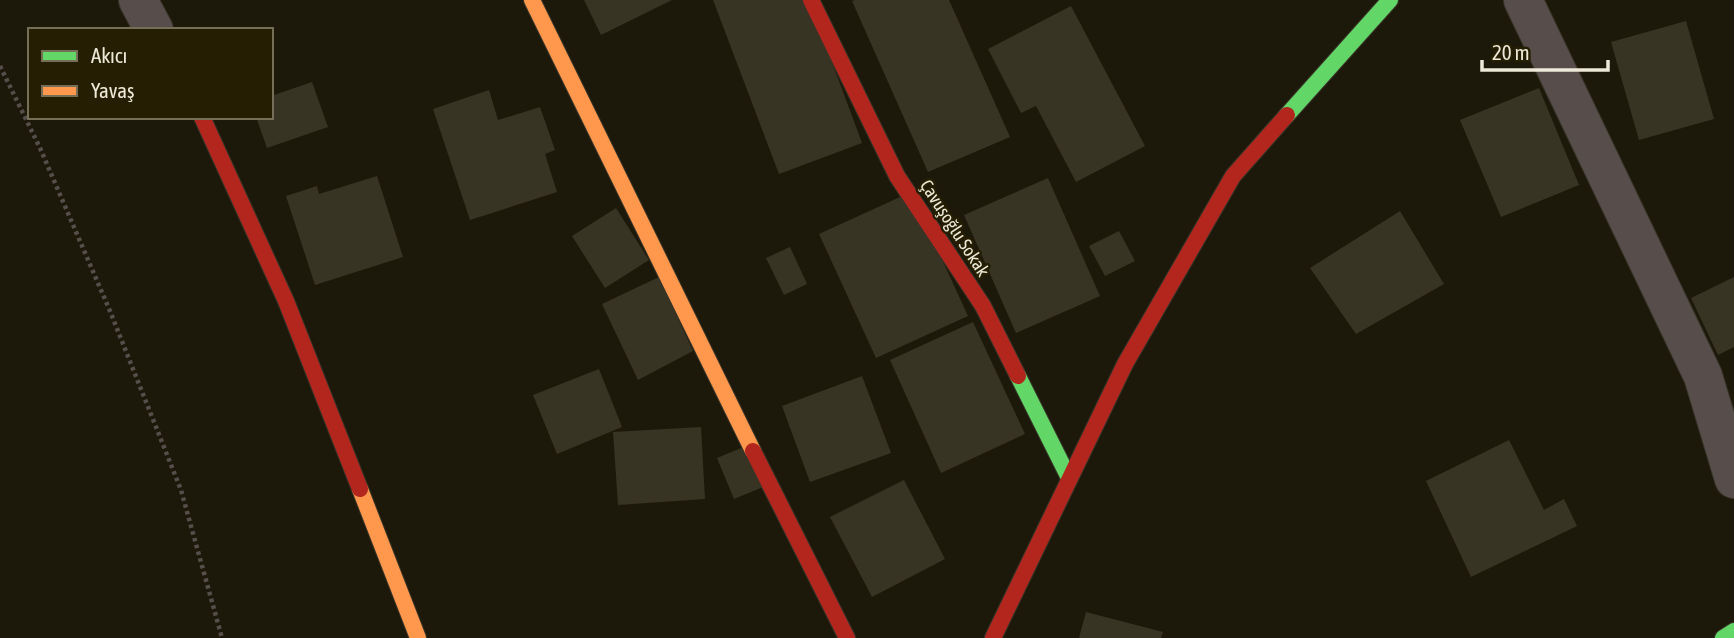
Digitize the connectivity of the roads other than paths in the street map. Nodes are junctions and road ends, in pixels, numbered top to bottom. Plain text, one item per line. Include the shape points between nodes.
1 (138, 0) edge
2 (532, 0) edge
3 (811, 0) edge
4 (1390, 0) edge
5 (1523, 0) edge
6 (153, 28) edge
7 (203, 119) edge
8 (1069, 478) junction
9 (1734, 479) edge
10 (1734, 631) edge
11 (418, 638) edge
12 (846, 638) edge
13 (993, 638) edge
14 (1723, 638) edge

1 - 6 street
2 - 12 street
3 - 8 street, Çavuşoğlu Sokak via 897,176 983,306
4 - 8 street via 1233,176 1125,364
5 - 9 street via 1703,376
7 - 11 street via 286,301
8 - 13 street
10 - 14 street

